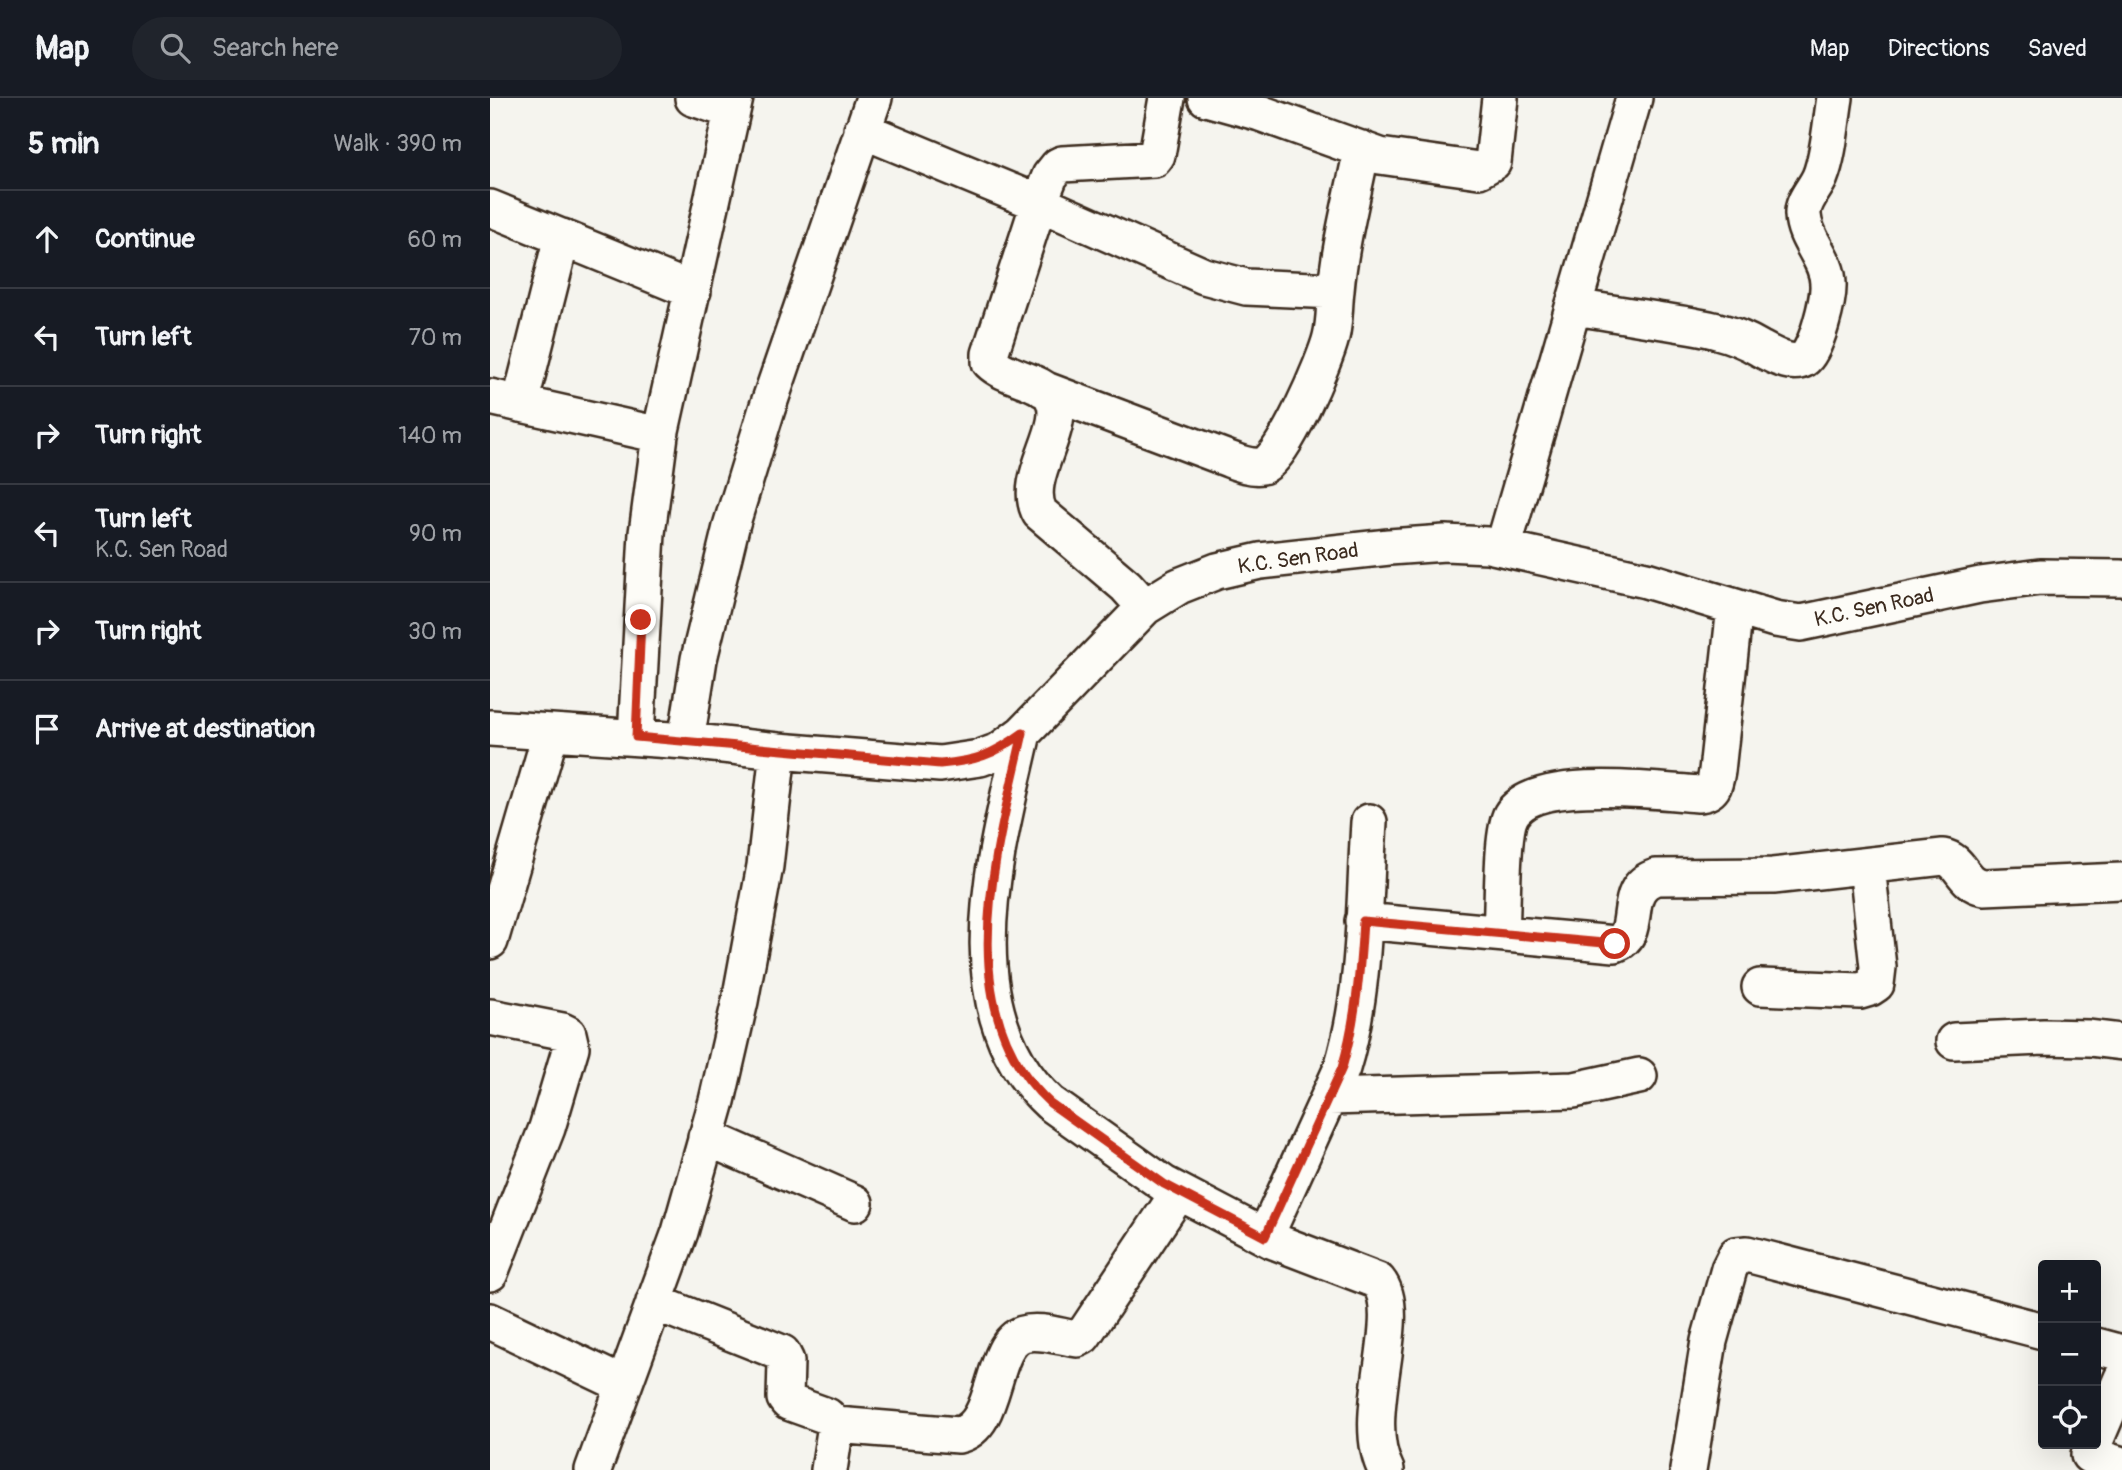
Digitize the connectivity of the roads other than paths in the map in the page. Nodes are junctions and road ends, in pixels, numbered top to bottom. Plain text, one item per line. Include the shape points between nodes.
1 (693, 98) edge
2 (874, 98) edge
3 (1167, 98) edge
4 (1206, 98) edge
5 (1500, 98) edge
6 (1634, 98) edge
7 (1835, 98) edge
8 (733, 104) edge
9 (862, 130) junction
10 (1362, 149) junction
11 (1039, 203) junction
12 (490, 208) edge
13 (562, 237) junction
14 (693, 291) junction
15 (1336, 291) junction
16 (1573, 307) junction
17 (1044, 389) junction
18 (505, 401) edge
19 (660, 435) junction
20 (1503, 548) junction
21 (2122, 578) edge
22 (1145, 607) junction
23 (1735, 607) junction
24 (490, 728) edge
25 (551, 732) junction
26 (1023, 733) junction
27 (636, 737) junction
28 (686, 741) junction
29 (778, 751) junction
30 (1369, 822) dead end
31 (1867, 866) junction
32 (2122, 881) edge
33 (1363, 921) junction
34 (1501, 933) junction
35 (490, 942) edge
36 (1760, 988) dead end
37 (490, 1017) edge
38 (1954, 1041) dead end
39 (2122, 1042) edge
40 (1639, 1076) dead end
41 (1329, 1097) junction
42 (706, 1137) junction
43 (1179, 1192) junction
44 (855, 1203) dead end
45 (1265, 1237) junction
46 (490, 1273) edge
47 (654, 1302) junction
48 (490, 1321) edge
49 (2038, 1330) edge
50 (2101, 1347) edge
51 (2122, 1353) edge
52 (2122, 1378) edge
53 (624, 1385) junction
54 (836, 1425) junction
55 (2090, 1452) edge
56 (2122, 1465) edge
57 (1385, 1469) edge
58 (593, 1470) edge
59 (829, 1470) edge
60 (1688, 1470) edge

1 - 8 street
2 - 9 street
3 - 11 street via 1154,159 1058,166
4 - 10 street
5 - 10 street via 1493,162 1479,170 1380,156
6 - 16 street
7 - 16 street via 1821,176 1802,213 1829,286 1827,304 1804,360 1783,359 1740,337 1703,327
8 - 14 street
9 - 11 street
9 - 28 street via 732,523 699,659
10 - 15 street
11 - 15 street via 1204,276 1268,289
11 - 17 street via 990,362 1001,372
12 - 13 street
13 - 14 street
13 - 18 street
14 - 19 street
15 - 17 street via 1336,314 1323,364 1286,439 1274,459 1263,466 1226,458
16 - 20 street
17 - 22 street via 1052,396 1055,417 1034,503
18 - 19 street
19 - 27 street via 647,533
20 - 22 street, K.C. Sen Road via 1445,543 1260,561 1179,586
20 - 23 street, K.C. Sen Road via 1646,580
21 - 23 street, K.C. Sen Road via 2040,577 1980,585 1801,623
22 - 26 street, K.C. Sen Road
23 - 34 street via 1713,789 1698,794 1580,788 1520,805 1510,817 1506,838
24 - 25 street, K.C. Sen Road
25 - 27 street, K.C. Sen Road
25 - 35 street
26 - 29 street, K.C. Sen Road via 999,751 949,763
26 - 43 street via 990,902 988,969 1007,1043 1050,1103
27 - 28 street, K.C. Sen Road
28 - 29 street, K.C. Sen Road
29 - 42 street via 752,939
30 - 33 street
31 - 32 street via 1949,858 1971,884 1984,887
31 - 34 street via 1773,876 1645,880 1639,886 1628,932 1615,944
31 - 36 street via 1876,984 1860,992
33 - 34 street
33 - 41 street via 1353,1022 1342,1068
37 - 46 street via 562,1031 568,1034 571,1047 547,1128
38 - 39 street via 2044,1037
40 - 41 street via 1574,1090
41 - 45 street
42 - 44 street
42 - 47 street via 680,1232
43 - 45 street
43 - 54 street via 1083,1336 1026,1333 1013,1340 980,1419 967,1433
45 - 57 street via 1366,1275 1381,1285 1388,1312 1377,1401 1377,1443
47 - 53 street
47 - 54 street via 782,1353 788,1402 827,1416
48 - 53 street
49 - 60 street via 1747,1254 1736,1255 1709,1341
50 - 51 street
52 - 55 street
53 - 58 street
54 - 59 street
55 - 56 street

